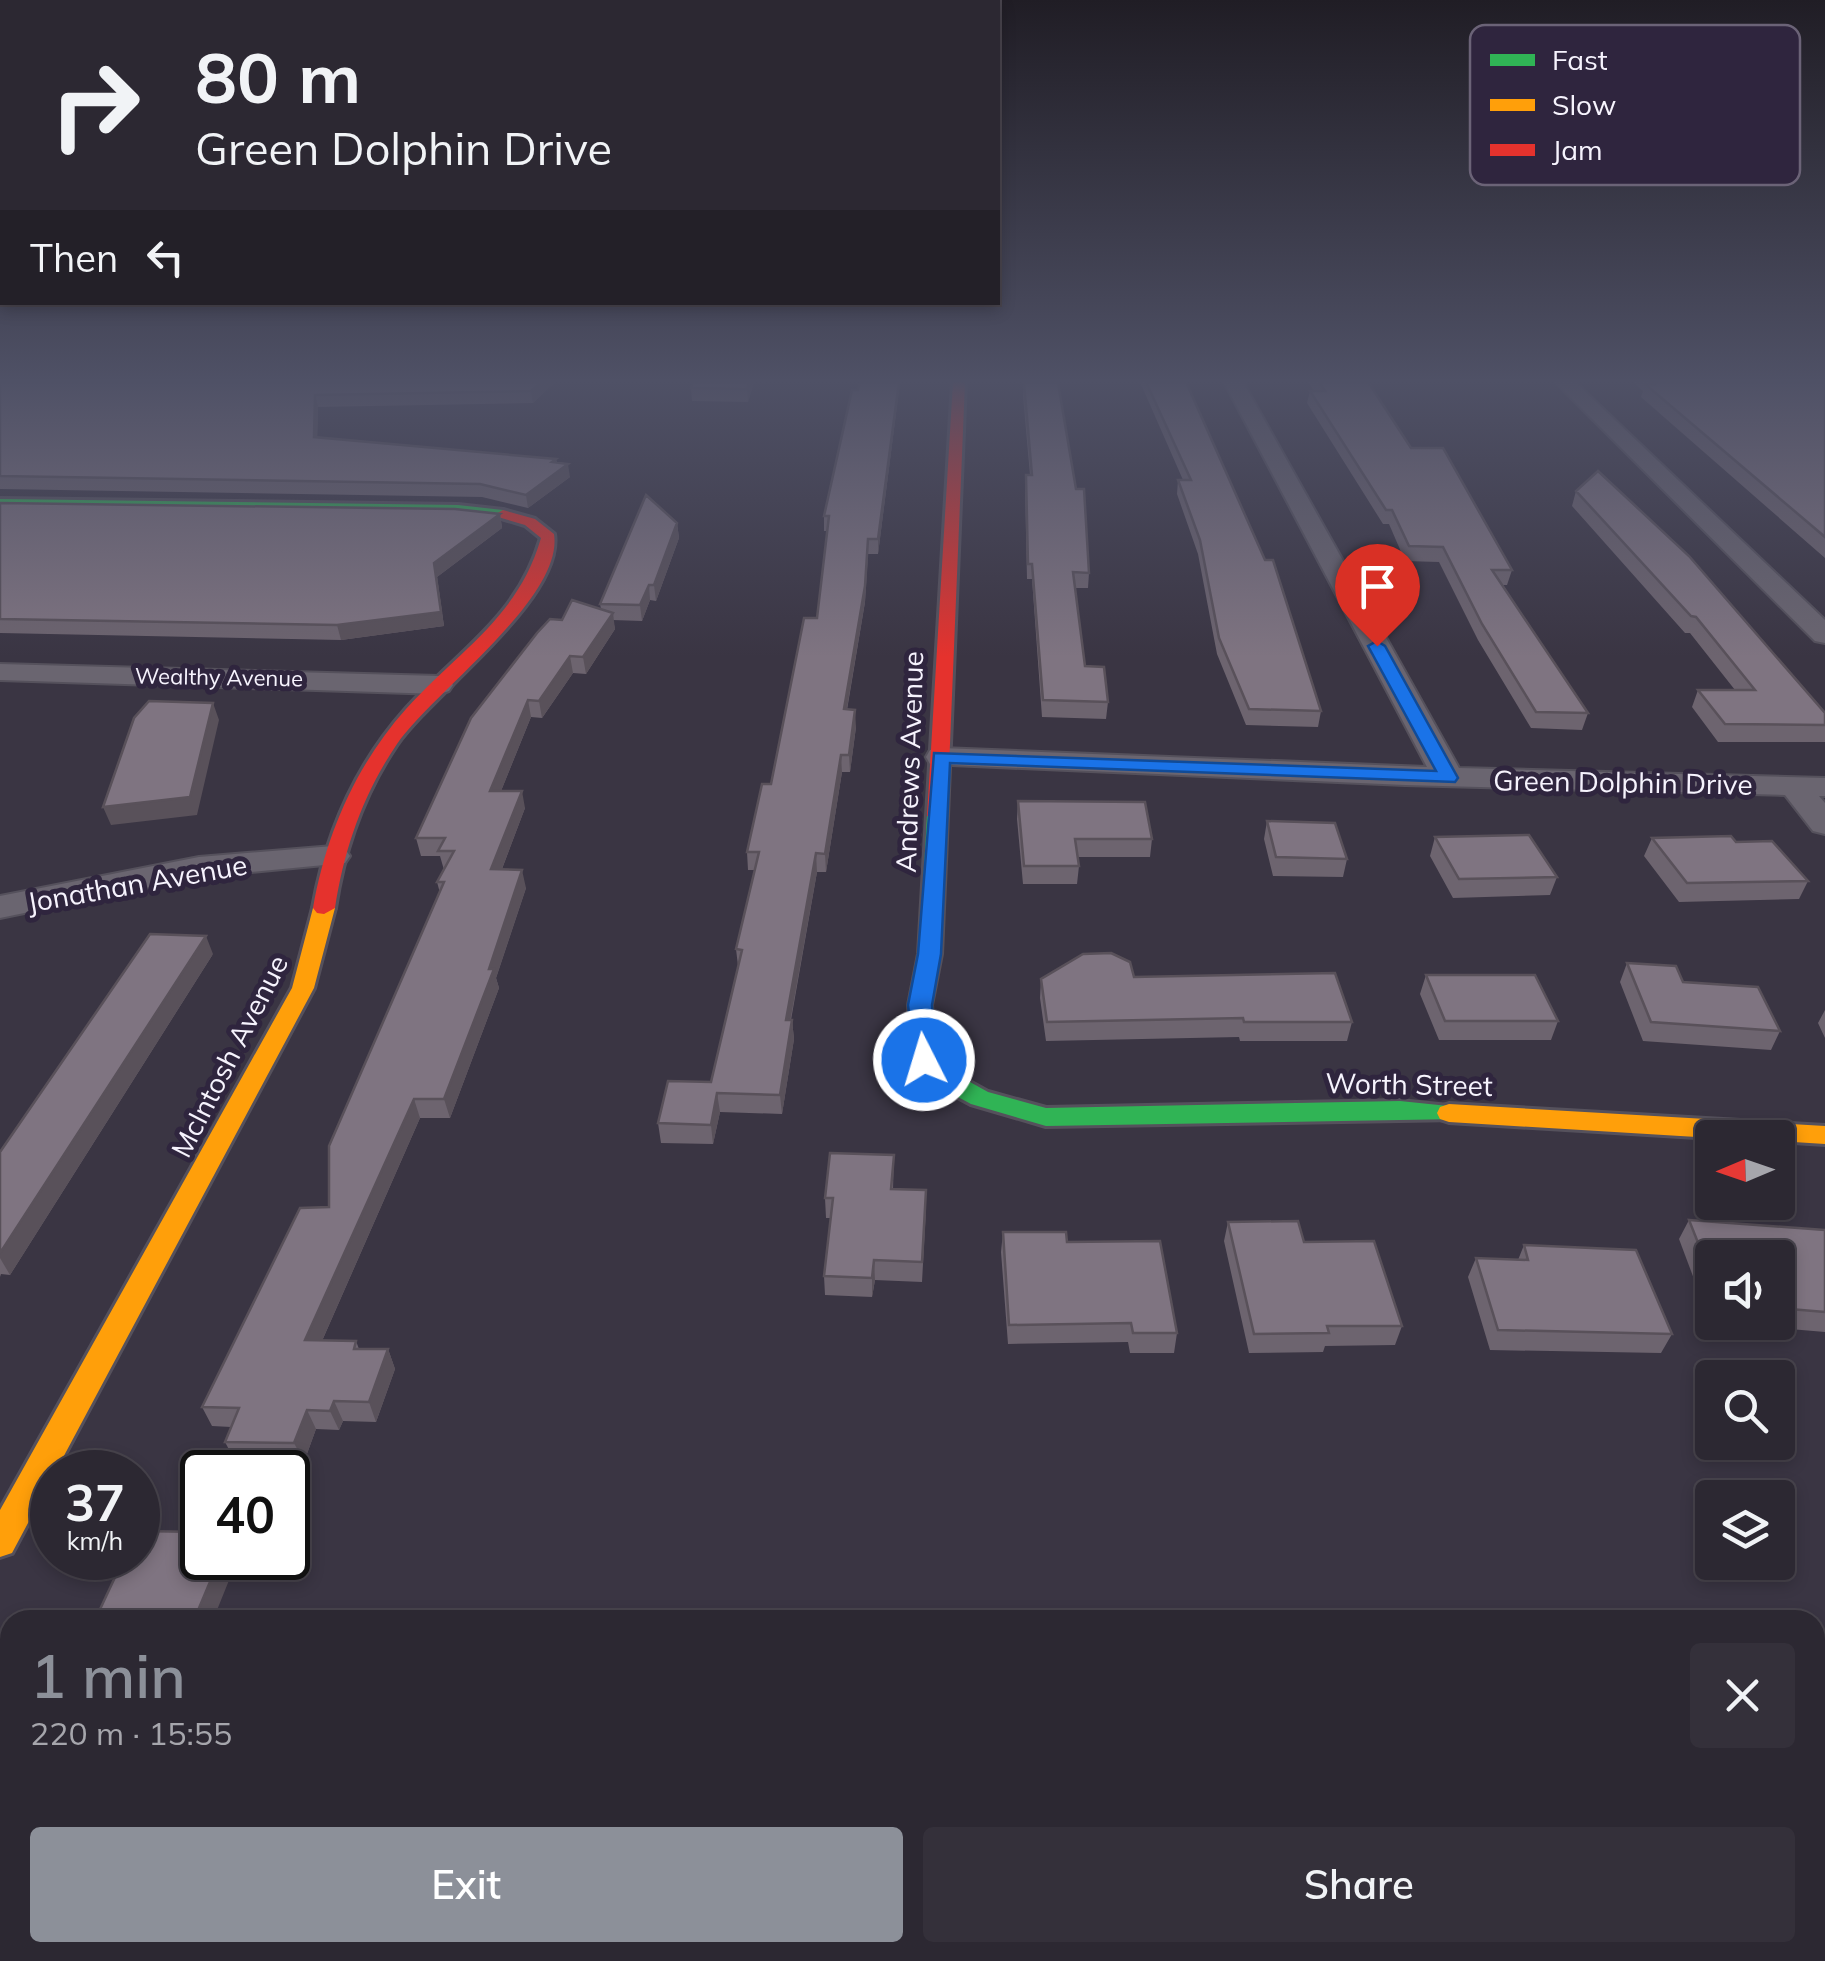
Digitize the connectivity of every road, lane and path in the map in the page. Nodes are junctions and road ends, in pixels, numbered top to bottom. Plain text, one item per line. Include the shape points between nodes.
1 (955, 474) edge
2 (1283, 474) edge
3 (1658, 474) edge
4 (0, 503) edge
5 (1825, 635) edge
6 (0, 672) edge
7 (439, 684) junction
8 (941, 757) junction
9 (1448, 778) junction
10 (1810, 787) edge
11 (1825, 824) edge
12 (333, 856) junction
13 (0, 907) edge
14 (993, 1104) joint
15 (1825, 1136) edge
16 (0, 1542) edge

1 - 8 street, Andrews Avenue
2 - 9 street
3 - 5 street
4 - 7 street, McIntosh Avenue via 445,509 540,525 549,537 541,565 503,625
6 - 7 street, Wealthy Avenue
7 - 12 street, McIntosh Avenue via 371,776
8 - 9 street, Green Dolphin Drive
8 - 14 street, Andrews Avenue via 930,954 920,1005 924,1060 951,1086
9 - 10 street, Green Dolphin Drive
10 - 11 street
12 - 13 street, Jonathan Avenue via 199,867
12 - 16 street, McIntosh Avenue via 303,988
14 - 15 street, Worth Street via 1046,1116 1400,1110

